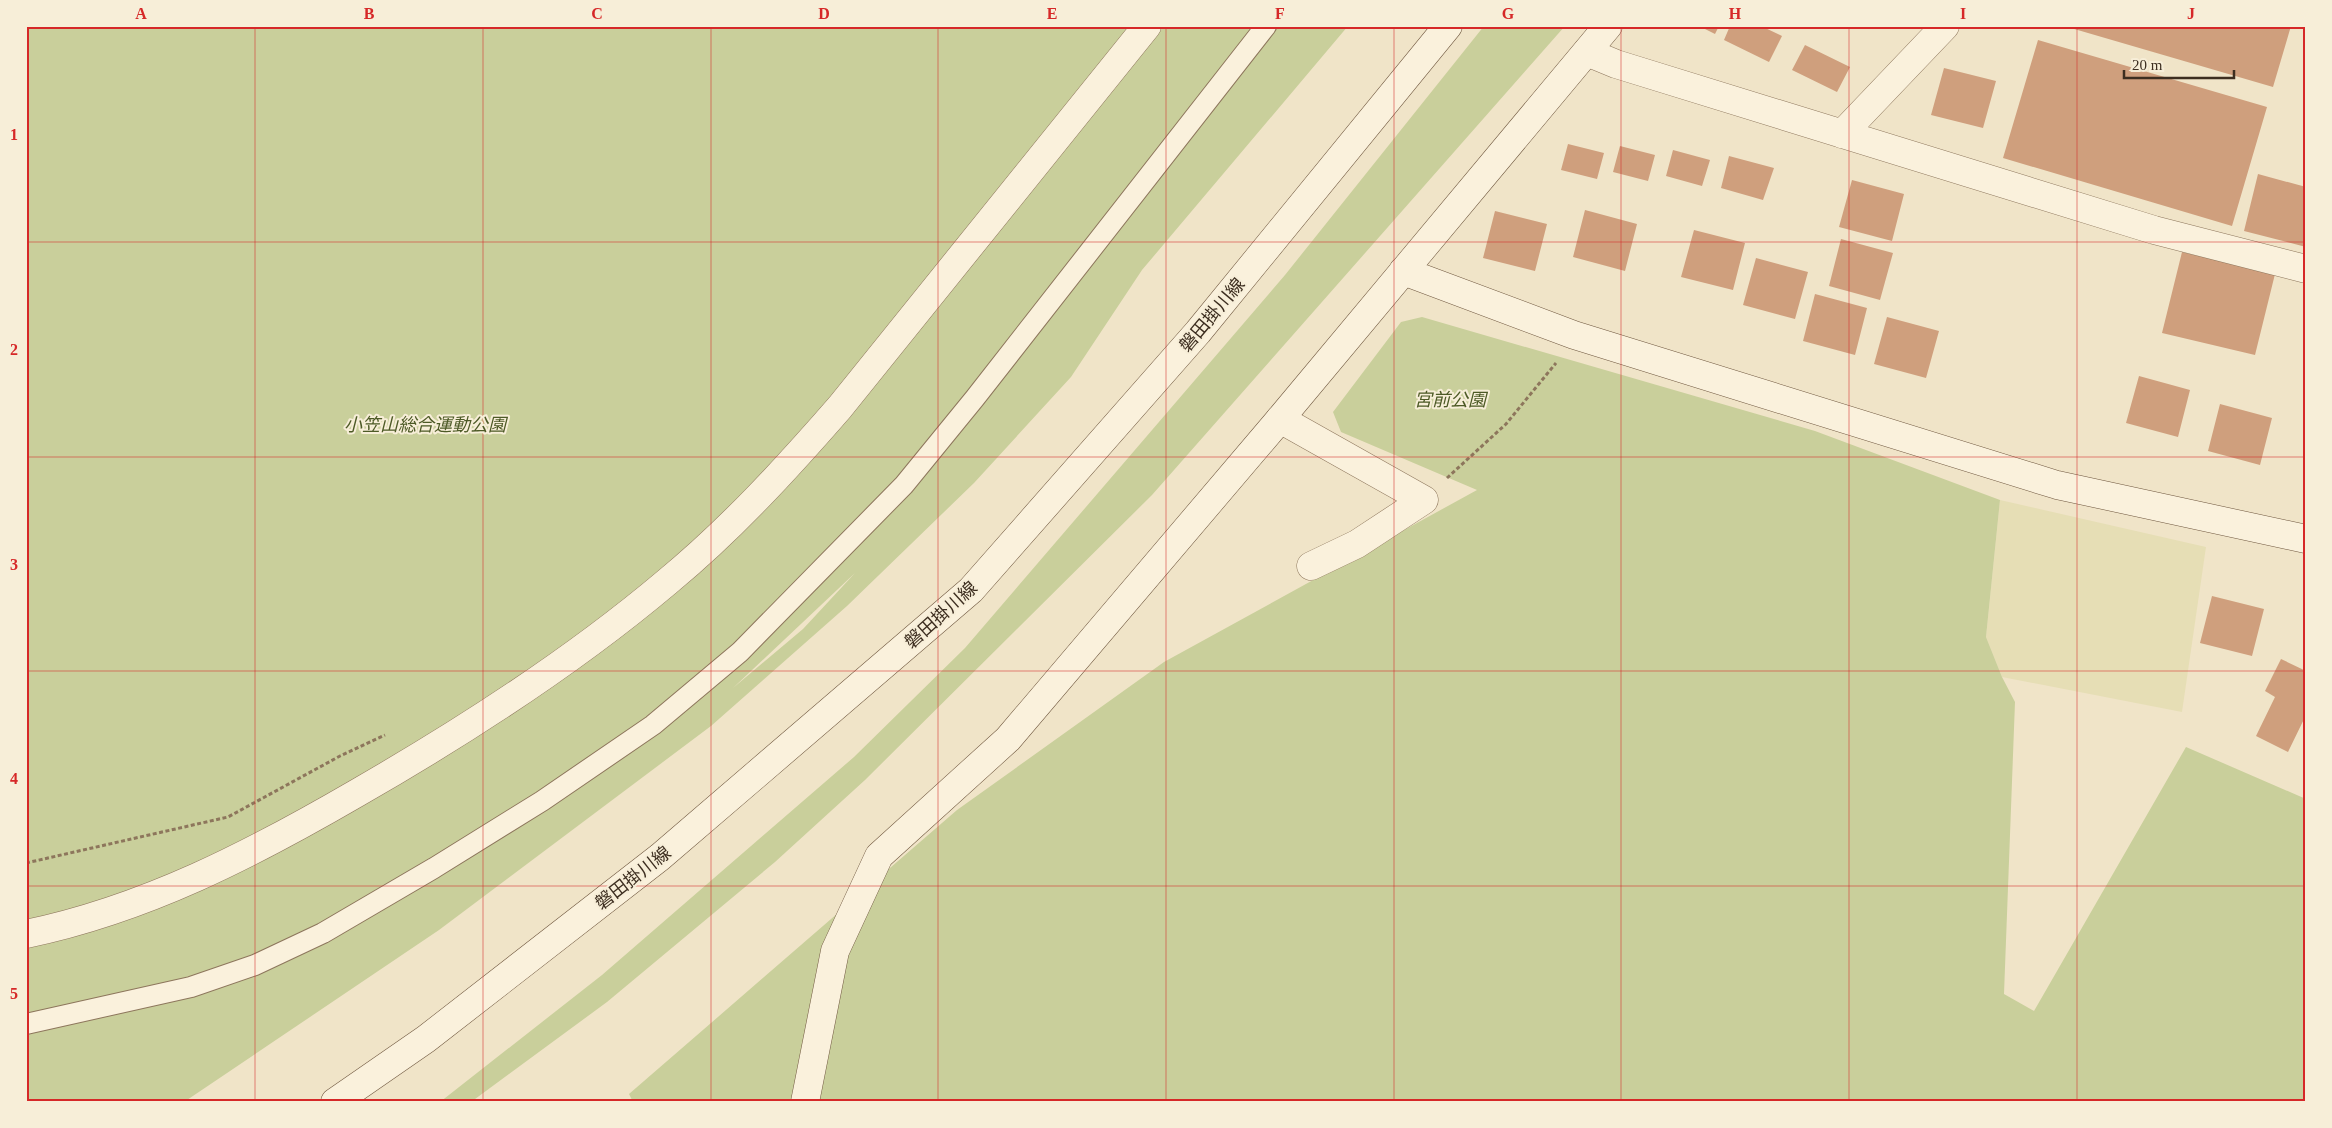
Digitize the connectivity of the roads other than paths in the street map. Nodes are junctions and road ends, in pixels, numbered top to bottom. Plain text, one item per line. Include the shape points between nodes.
1 (1147, 26) edge
2 (1266, 26) edge
3 (1448, 26) edge
4 (1608, 26) edge
5 (1945, 26) edge
6 (1587, 52) junction
7 (1842, 134) junction
8 (2306, 269) edge
9 (1403, 271) junction
10 (1280, 419) junction
11 (2306, 539) edge
12 (1311, 566) dead end
13 (26, 934) edge
14 (26, 1024) edge
15 (335, 1102) edge
16 (805, 1102) edge

1 - 13 street via 840,406 789,465 668,582 499,706 415,760 238,860 109,912
2 - 14 lane via 904,485 740,652 653,725 542,801 323,933 255,965 191,987
3 - 15 street, 磐田掛川線 via 1198,332 971,590 660,857 426,1039
4 - 6 street
5 - 7 street
6 - 7 street via 1616,64
6 - 9 street
7 - 8 street via 2154,230
9 - 10 street
9 - 11 street via 1574,335 2057,485
10 - 12 street via 1424,500 1357,544
10 - 16 street via 1008,739 879,856 835,951

